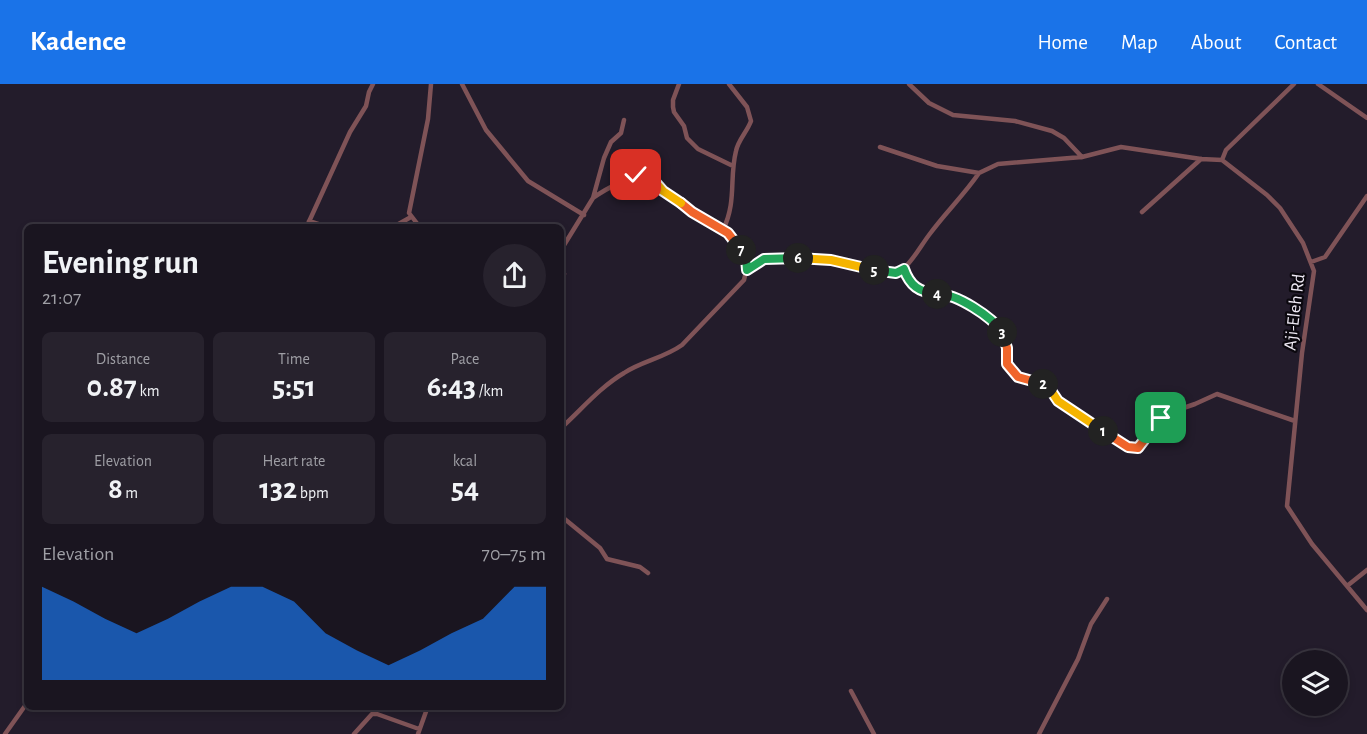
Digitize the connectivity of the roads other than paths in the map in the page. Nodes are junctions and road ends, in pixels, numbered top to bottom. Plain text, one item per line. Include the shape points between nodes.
1 (374, 84) edge
2 (431, 84) edge
3 (462, 84) edge
4 (679, 84) edge
5 (729, 84) edge
6 (909, 84) edge
7 (1294, 84) edge
8 (1318, 84) edge
9 (1367, 118) edge
10 (624, 120) dead end
11 (880, 147) dead end
12 (1082, 157) junction
13 (1201, 159) junction
14 (1222, 160) junction
15 (733, 166) junction
16 (979, 173) junction
17 (1367, 196) edge
18 (593, 198) junction
19 (1142, 212) dead end
20 (584, 215) junction
21 (411, 218) junction
22 (308, 224) edge
23 (399, 224) edge
24 (417, 224) edge
25 (723, 230) junction
26 (564, 245) edge
27 (1311, 262) junction
28 (904, 269) junction
29 (747, 270) junction
30 (1295, 421) junction
31 (564, 425) edge
32 (564, 518) edge
33 (1367, 570) edge
34 (648, 573) dead end
35 (1347, 586) junction
36 (1107, 599) dead end
37 (1367, 610) edge
38 (850, 691) dead end
39 (24, 707) edge
40 (427, 710) edge
41 (419, 732) edge
42 (5, 734) edge
43 (354, 734) edge
44 (874, 734) edge
45 (1039, 734) edge

1 - 22 street
2 - 21 street
3 - 20 street via 486,129 528,182
4 - 15 street via 673,107 687,138 698,149
5 - 15 street via 751,115
6 - 12 street via 929,103 953,115 1015,121 1052,131
7 - 14 street via 1226,150
8 - 9 street
10 - 18 street via 621,133 611,142 604,158
11 - 16 street via 937,166
12 - 13 street via 1121,147
12 - 16 street via 998,164
13 - 14 street
13 - 19 street
14 - 27 street, Aji-Eleh Rd via 1280,208
15 - 25 street via 732,204
16 - 28 street
17 - 27 street via 1325,257
18 - 20 street
18 - 25 street via 636,175 649,175 670,197
20 - 26 street
21 - 23 street
21 - 24 street
25 - 29 street via 744,253
27 - 30 street, Aji-Eleh Rd via 1314,271
28 - 29 street via 886,273 831,260 772,258
28 - 30 street via 917,289 950,295 993,321 1004,335 1007,364 1018,377 1045,385 1058,401 1128,447 1138,448 1169,413 1217,394
29 - 31 street via 744,280 682,345 621,374
30 - 35 street, Aji-Eleh Rd via 1287,506
32 - 34 street via 600,548 607,559 640,567
33 - 35 street
35 - 37 street, Aji-Eleh Rd
36 - 45 street via 1091,624 1078,659
38 - 44 street
39 - 42 street
40 - 41 street
41 - 43 street via 372,714

